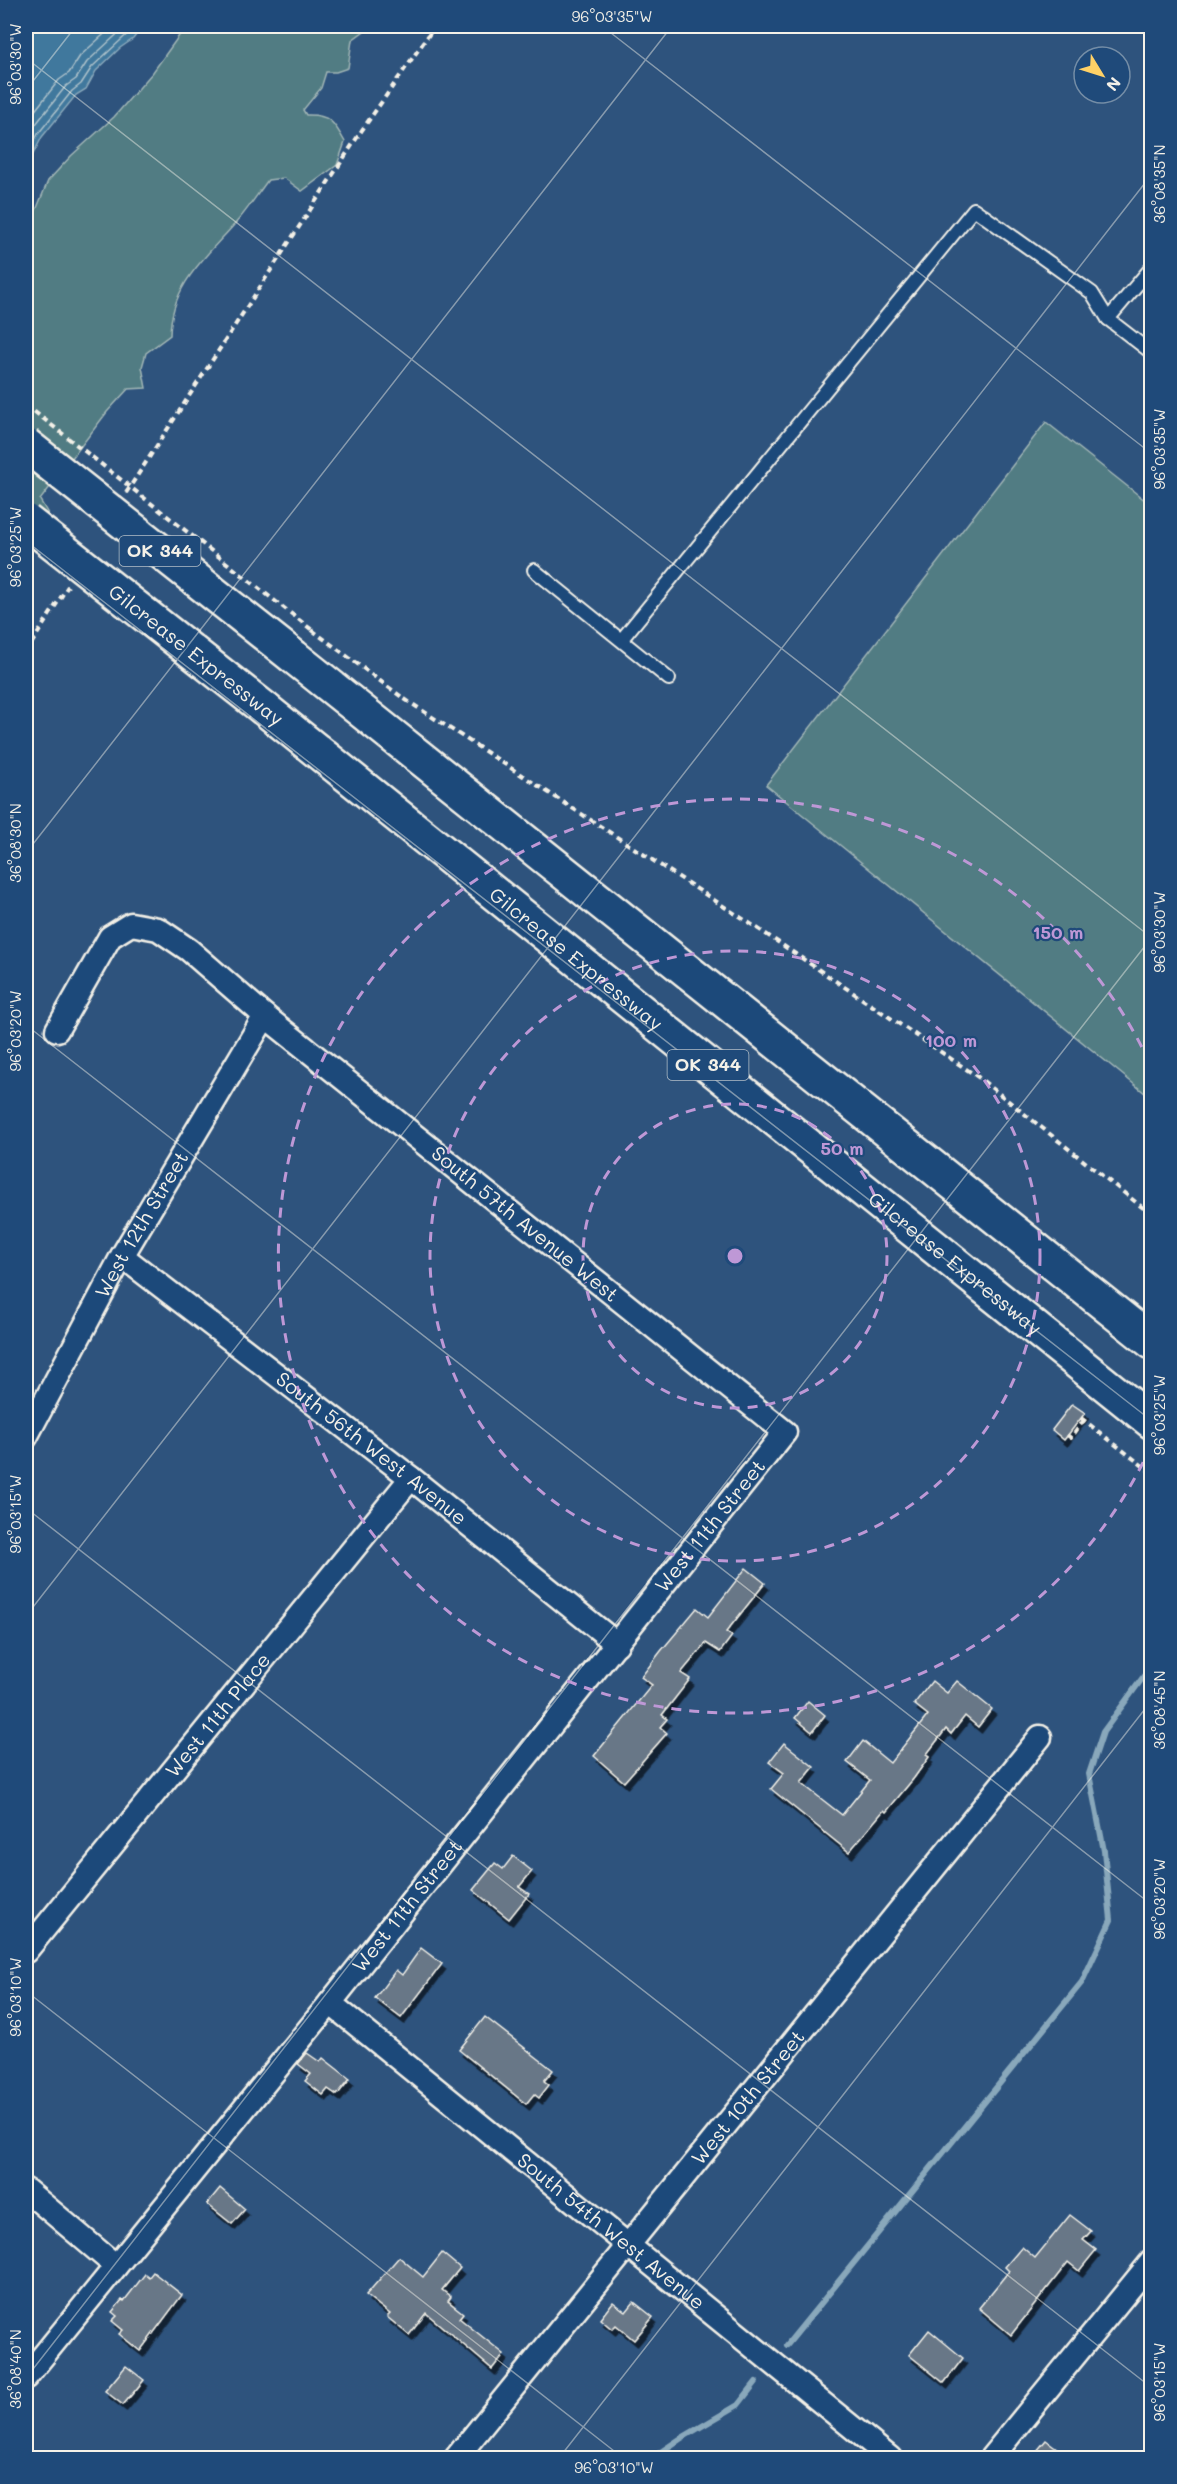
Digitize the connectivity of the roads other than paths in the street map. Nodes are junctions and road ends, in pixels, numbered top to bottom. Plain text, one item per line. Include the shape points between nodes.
1 (1152, 267) edge
2 (1147, 281) edge
3 (1108, 319) junction
4 (1152, 353) edge
5 (26, 445) edge
6 (26, 521) edge
7 (534, 570) dead end
8 (622, 639) junction
9 (669, 679) dead end
10 (265, 1016) junction
11 (57, 1030) dead end
12 (122, 1256) junction
13 (1152, 1342) edge
14 (1152, 1422) edge
15 (785, 1432) joint
16 (26, 1437) edge
17 (411, 1478) junction
18 (617, 1644) junction
19 (1040, 1737) dead end
20 (26, 1951) edge
21 (330, 2003) junction
22 (26, 2190) edge
23 (629, 2246) junction
24 (1152, 2261) edge
25 (116, 2266) junction
26 (26, 2377) edge
27 (456, 2458) edge
28 (890, 2458) edge
29 (991, 2458) edge

1 - 2 lane
2 - 3 lane
3 - 4 lane
3 - 8 lane via 1092,293 974,209
5 - 13 highway, OK 344, bridge
6 - 14 highway, Gilcrease Expressway / OK 344, bridge
7 - 8 lane
8 - 9 lane
10 - 11 street, South 57th Avenue West via 158,929 131,924 110,937
10 - 12 street, West 12th Street
10 - 15 street, South 57th Avenue West
12 - 16 street, West 12th Street
12 - 17 street, South 56th West Avenue
15 - 18 street, West 11th Street
17 - 18 street, South 56th West Avenue
17 - 20 street, West 11th Place
18 - 21 street, West 11th Street
19 - 23 street, West 10th Street
21 - 23 street, South 54th West Avenue
21 - 25 street, West 11th Street
22 - 25 street
23 - 27 street, West 10th Street
23 - 28 street, South 54th West Avenue
24 - 29 street
25 - 26 street, West 11th Street

